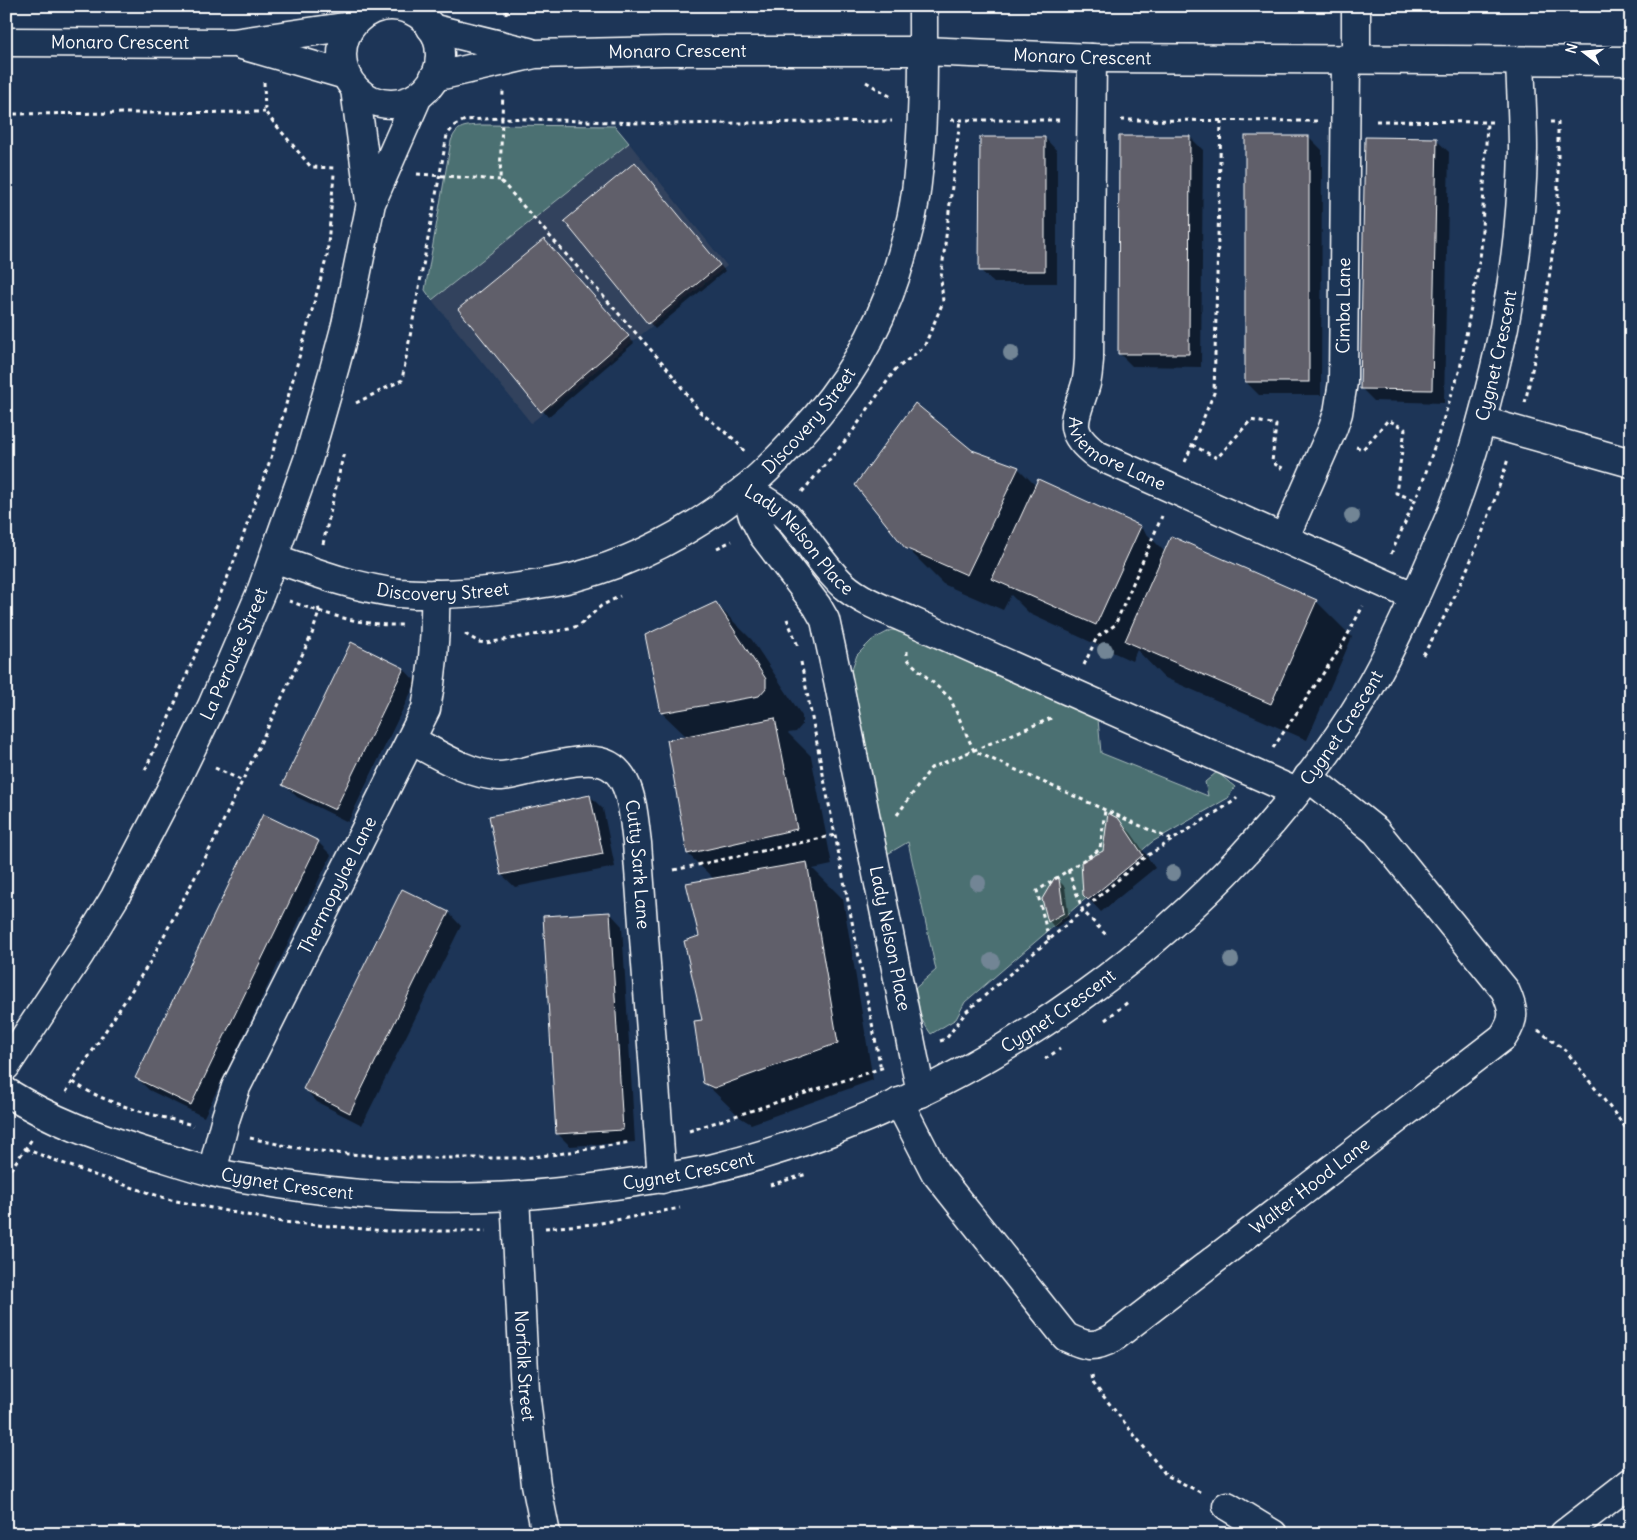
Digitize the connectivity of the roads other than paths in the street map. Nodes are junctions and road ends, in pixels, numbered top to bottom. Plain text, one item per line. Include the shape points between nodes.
1 (923, 6) edge
2 (1356, 6) edge
3 (365, 14) edge
4 (423, 17) edge
5 (6, 42) edge
6 (233, 43) junction
7 (923, 51) junction
8 (504, 53) junction
9 (1092, 58) junction
10 (1351, 59) junction
11 (1520, 61) junction
12 (1631, 61) edge
13 (351, 82) junction
14 (426, 86) junction
15 (371, 203) junction
16 (1482, 420) junction
17 (1631, 463) edge
18 (745, 489) junction
19 (769, 518) junction
20 (1284, 539) junction
21 (274, 558) junction
22 (435, 594) junction
23 (1415, 597) junction
24 (411, 740) junction
25 (1302, 785) junction
26 (6, 1066) edge
27 (6, 1092) edge
28 (910, 1097) junction
29 (212, 1172) junction
30 (662, 1179) junction
31 (515, 1196) junction
32 (1631, 1482) edge
33 (1227, 1506) dead end
34 (546, 1534) edge
35 (1273, 1534) edge
36 (1564, 1534) edge

1 - 7 street, Discovery Street
2 - 10 street, Cimba Lane
3 - 4 street via 387,6 399,7
3 - 6 street, Monaro Crescent
3 - 13 street via 342,49
4 - 8 street, Monaro Crescent
4 - 14 street via 438,43 440,55
5 - 6 street, Monaro Crescent
6 - 13 street, Monaro Crescent
7 - 8 street, Monaro Crescent
7 - 9 street, Monaro Crescent
7 - 18 street, Discovery Street via 911,121 917,185 905,242 886,304 859,357 823,410
8 - 14 street, Monaro Crescent
9 - 10 street, Monaro Crescent
9 - 20 street, Aviemore Lane via 1089,360 1086,386 1074,423 1076,434 1083,445 1096,455
10 - 11 street, Monaro Crescent
10 - 20 street, Cimba Lane via 1345,121 1342,389 1333,428
11 - 12 street, Monaro Crescent
11 - 16 street, Cygnet Crescent via 1523,148 1520,206 1505,323
13 - 14 street via 369,99 385,104 402,102
13 - 15 street, La Perouse Street
14 - 15 street, La Perouse Street
15 - 21 street, La Perouse Street via 335,366 308,460
16 - 17 street
16 - 23 street, Cygnet Crescent via 1453,509
18 - 19 street, Lady Nelson Place via 753,516
18 - 22 street, Discovery Street via 680,533 646,551 575,577 494,590
19 - 25 street, Lady Nelson Place via 786,516 843,585 856,595 1255,774
19 - 28 street, Lady Nelson Place via 763,536 817,606 824,620 913,1054
20 - 23 street, Aviemore Lane
21 - 22 street, Discovery Street via 360,586
21 - 26 street, La Perouse Street via 212,706 177,778 114,897
22 - 24 street, Thermopylae Lane via 436,625 429,691 426,709
23 - 25 street, Cygnet Crescent via 1367,691
24 - 29 street, Thermopylae Lane via 236,1087
24 - 30 street, Cutty Sark Lane via 477,773 500,776 596,760 615,769 624,779 637,843
25 - 28 street, Cygnet Crescent via 1216,883 1129,960 1027,1034
25 - 28 street, Walter Hood Lane via 1376,830 1505,990 1512,1005 1512,1017 1503,1037 1102,1344 1083,1345 1066,1337 940,1179
27 - 29 street, Cygnet Crescent via 47,1116 98,1137
28 - 30 street, Cygnet Crescent via 857,1121 785,1147
29 - 31 street, Cygnet Crescent via 287,1186 396,1197
30 - 31 street, Cygnet Crescent
31 - 34 street, Norfolk Street via 525,1391 536,1484
32 - 36 street
33 - 35 street

